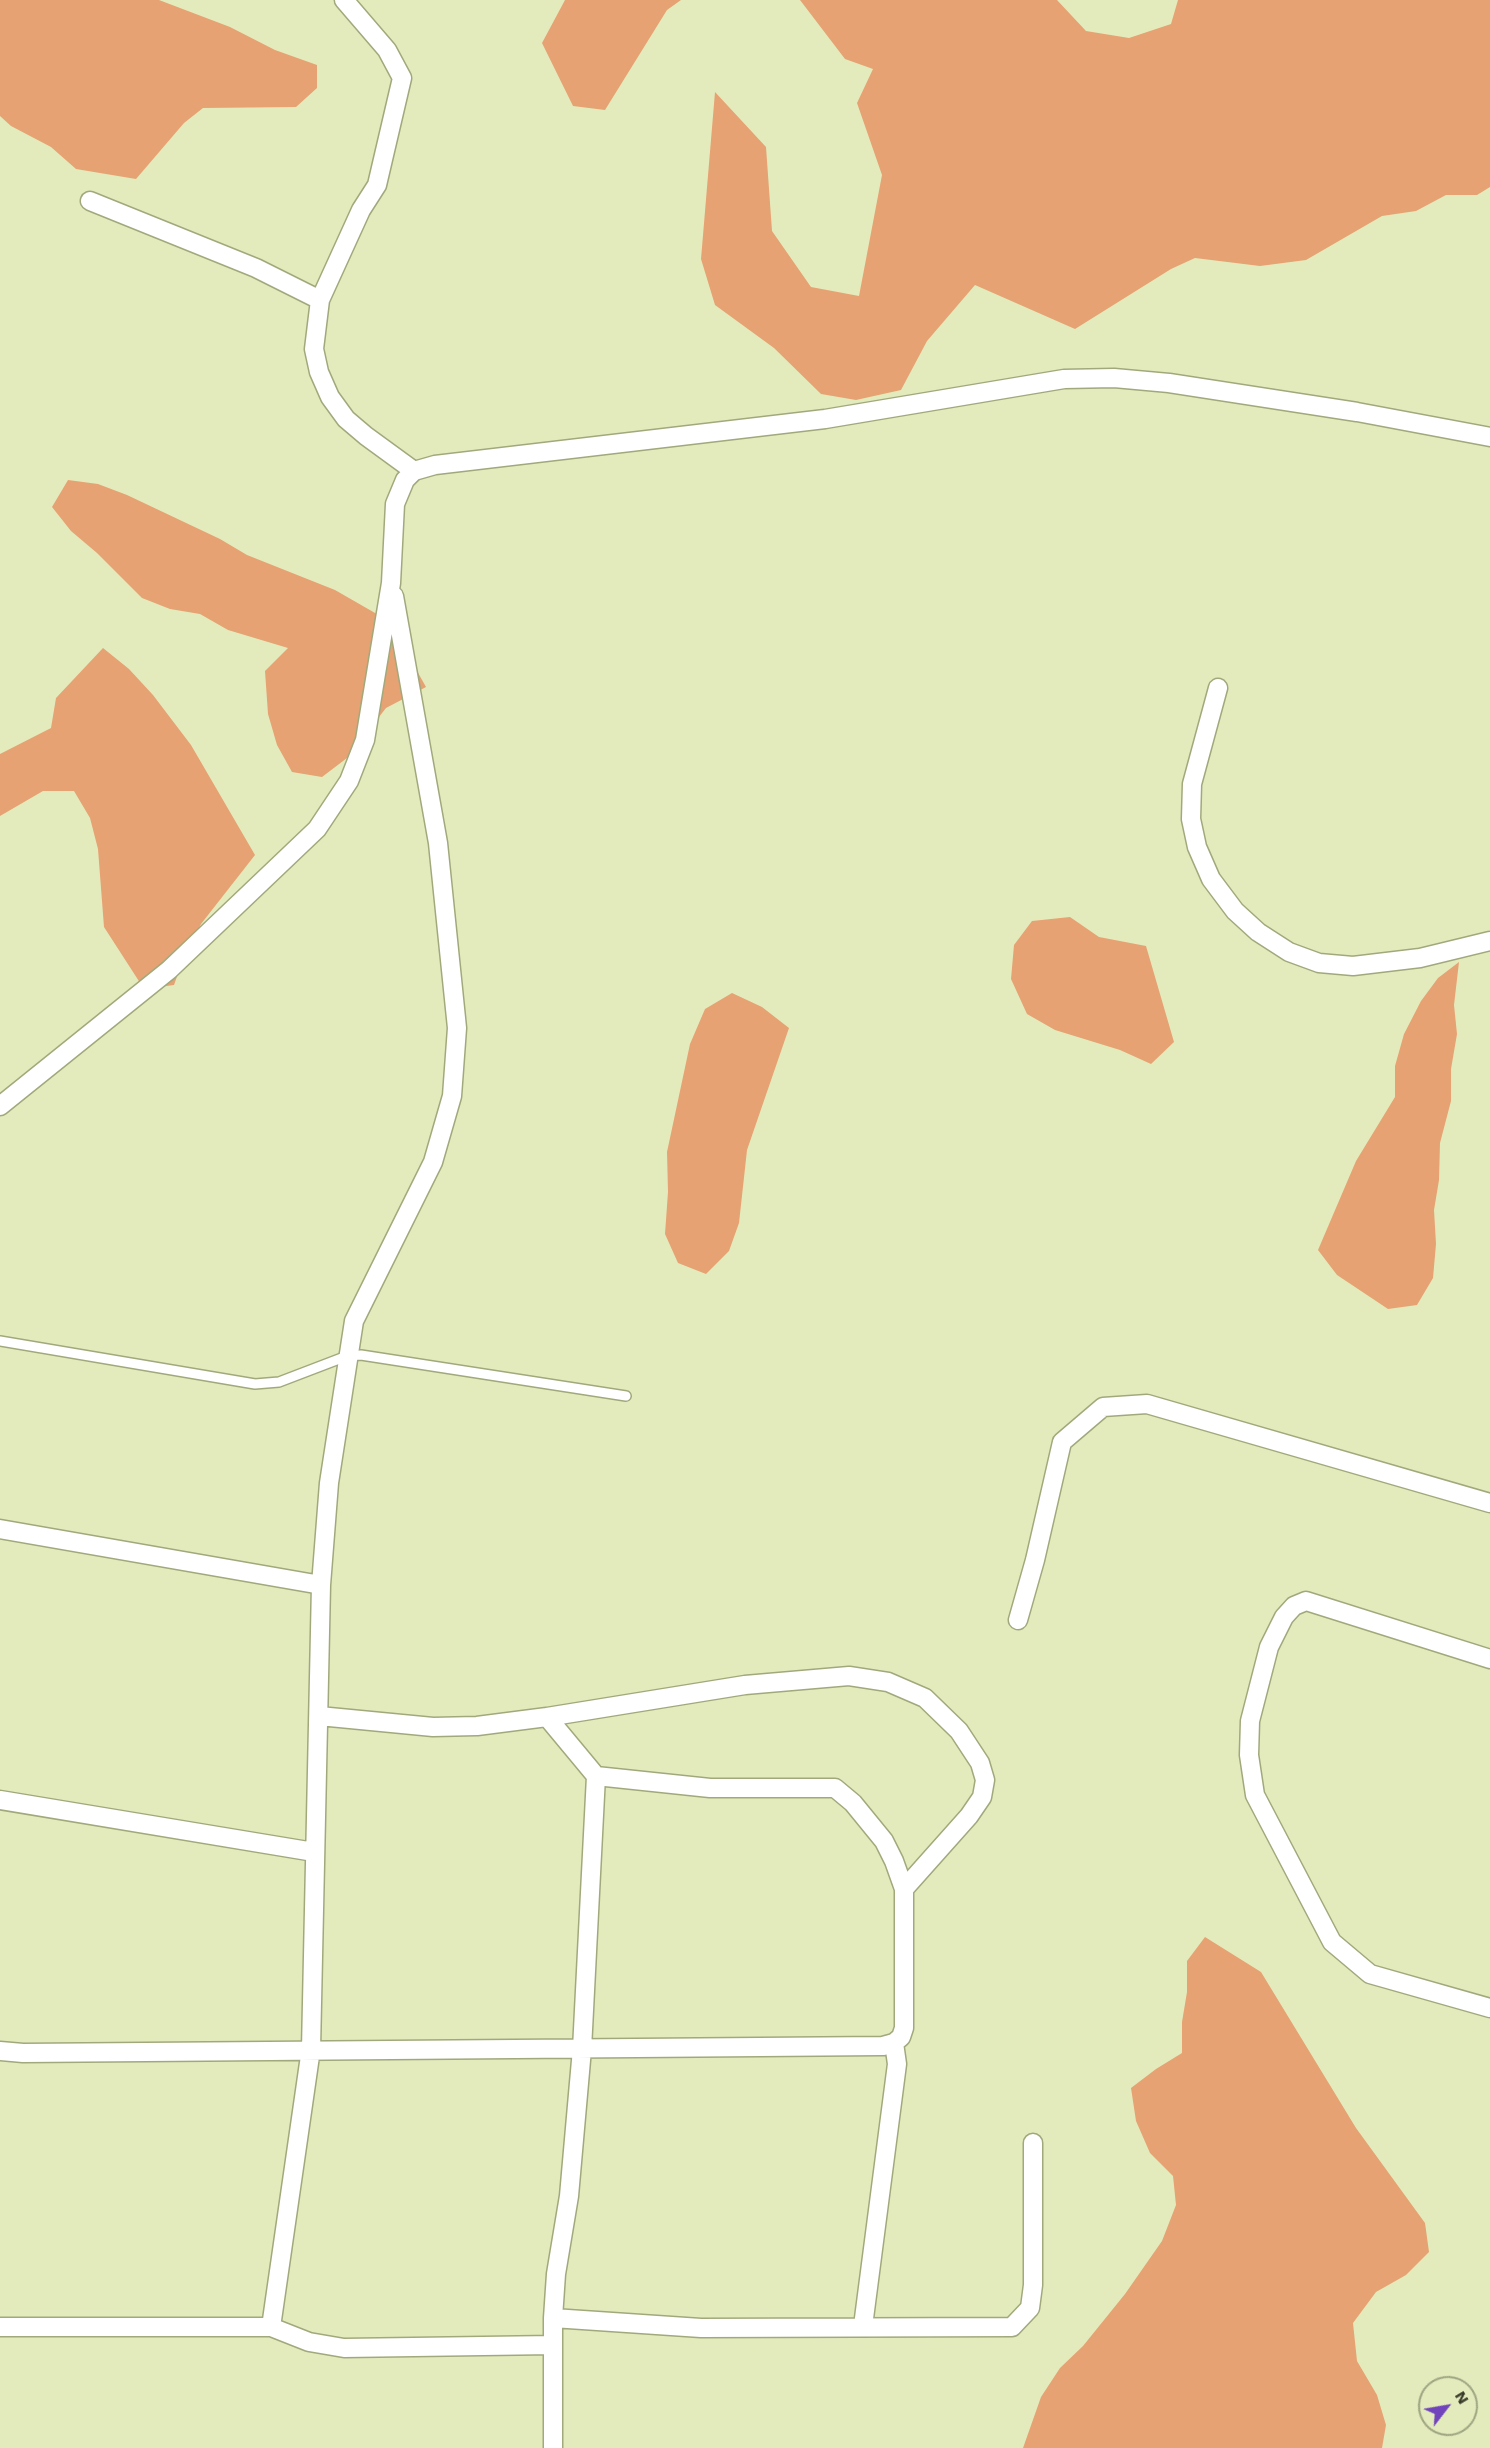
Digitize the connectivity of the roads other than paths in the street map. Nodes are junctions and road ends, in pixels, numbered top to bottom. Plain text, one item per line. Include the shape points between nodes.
1 (344, 0) edge
2 (90, 201) dead end
3 (320, 300) junction
4 (1490, 437) edge
5 (414, 471) junction
6 (392, 583) junction
7 (1218, 688) dead end
8 (1490, 941) edge
9 (0, 1106) edge
10 (0, 1341) edge
11 (347, 1356) junction
12 (626, 1396) dead end
13 (1490, 1503) edge
14 (0, 1529) edge
15 (321, 1585) junction
16 (1018, 1620) dead end
17 (1490, 1659) edge
18 (319, 1716) junction
19 (547, 1717) junction
20 (596, 1776) junction
21 (0, 1800) edge
22 (314, 1852) junction
23 (904, 1889) junction
24 (1490, 2008) edge
25 (894, 2043) junction
26 (311, 2049) junction
27 (582, 2049) junction
28 (0, 2051) edge
29 (1033, 2143) dead end
30 (553, 2318) junction
31 (0, 2326) edge
32 (863, 2326) junction
33 (271, 2327) junction
34 (553, 2345) junction
35 (553, 2448) edge

1 - 3 street via 387,50 402,78 377,185 361,210
2 - 3 street via 227,256
3 - 5 street via 314,349 330,397 346,419
4 - 5 street via 1169,383 1064,379 825,419 435,465
5 - 6 street via 405,480 395,504
6 - 9 street via 365,740 349,781 317,829 169,970
6 - 11 street via 438,843 457,1028 452,1096 433,1162 354,1321
7 - 8 street via 1192,784 1191,819 1197,847 1211,879 1235,911 1289,952 1319,963 1353,966 1420,958
10 - 11 lane via 255,1384 279,1383
11 - 12 lane
11 - 15 street via 329,1483
13 - 16 street via 1147,1404 1103,1407 1062,1442
14 - 15 street
15 - 18 street
17 - 24 street via 1306,1601 1294,1606 1284,1617 1269,1647 1250,1721 1250,1755 1255,1795 1332,1942 1370,1974
18 - 19 street via 432,1727
18 - 22 street
19 - 20 street
19 - 23 street via 745,1685 849,1676 888,1682 925,1698 959,1731 980,1763 985,1780 982,1797 969,1816
20 - 23 street via 710,1788 835,1788 853,1803 884,1841
20 - 27 street
21 - 22 street
22 - 26 street
23 - 25 street via 904,2028
25 - 27 street
25 - 32 street via 897,2064
26 - 27 street
26 - 28 street
26 - 33 street
27 - 30 street
29 - 32 street via 1030,2308 1012,2327
30 - 32 street via 701,2328
30 - 34 street
31 - 33 street
33 - 34 street via 309,2342 344,2348
34 - 35 street

